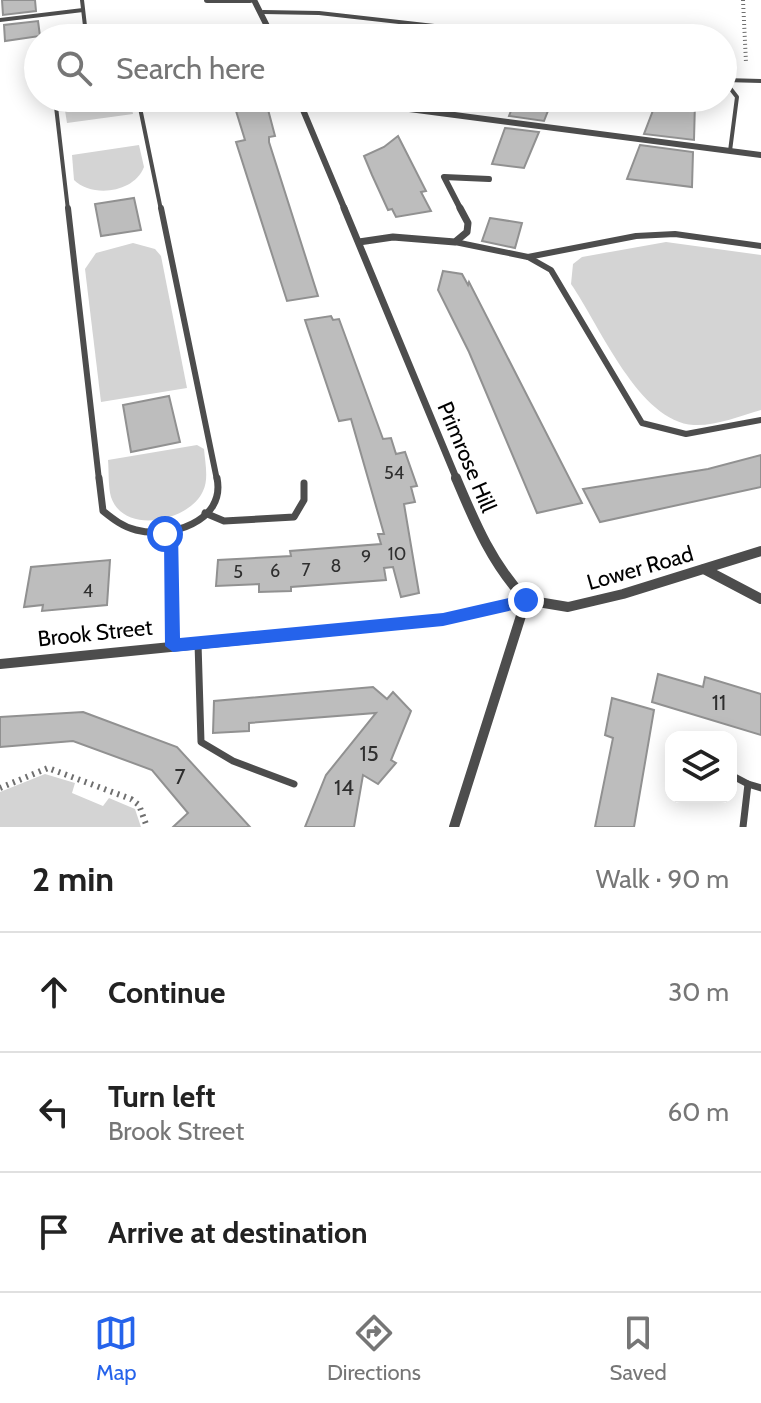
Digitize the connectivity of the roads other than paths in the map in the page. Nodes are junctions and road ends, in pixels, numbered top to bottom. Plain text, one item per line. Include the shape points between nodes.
1 (82, 0) edge
2 (207, 0) edge
3 (252, 0) edge
4 (83, 10) junction
5 (263, 12) junction
6 (0, 20) edge
7 (85, 24) edge
8 (268, 24) edge
9 (417, 24) edge
10 (737, 80) edge
11 (761, 81) edge
12 (57, 112) edge
13 (141, 112) edge
14 (304, 112) edge
15 (432, 112) edge
16 (735, 112) edge
17 (730, 151) junction
18 (761, 155) edge
19 (489, 179) dead end
20 (359, 242) junction
21 (455, 242) junction
22 (761, 246) edge
23 (528, 257) junction
24 (761, 420) edge
25 (304, 483) dead end
26 (205, 513) junction
27 (171, 532) junction
28 (761, 551) edge
29 (704, 569) junction
30 (761, 599) edge
31 (526, 600) junction
32 (198, 643) junction
33 (173, 646) junction
34 (0, 664) edge
35 (737, 778) edge
36 (294, 784) dead end
37 (748, 784) junction
38 (761, 788) edge
39 (454, 827) edge
40 (743, 827) edge

1 - 4 lane
2 - 3 street
3 - 5 street
4 - 6 lane
4 - 7 lane
5 - 8 street
5 - 9 lane
10 - 11 lane
12 - 27 lane via 103,511 127,531
13 - 26 lane via 218,484
14 - 20 street, Primrose Hill
15 - 17 street
16 - 17 lane
17 - 18 street
19 - 21 street via 444,177 468,223 467,232
20 - 21 street via 393,237
20 - 31 street, Primrose Hill via 481,538
21 - 23 lane
22 - 23 lane via 675,234 636,236
23 - 24 lane via 551,270 642,423 680,436
25 - 26 lane via 304,500 294,517 224,521
26 - 27 lane
27 - 33 lane
28 - 29 street, Lower Road
29 - 30 street
29 - 31 street, Lower Road via 568,607
31 - 32 street, Brook Street via 443,620
31 - 39 street
32 - 33 street, Brook Street
32 - 36 lane via 201,742 233,761
33 - 34 street, Brook Street
35 - 37 lane
37 - 38 lane
37 - 40 lane

